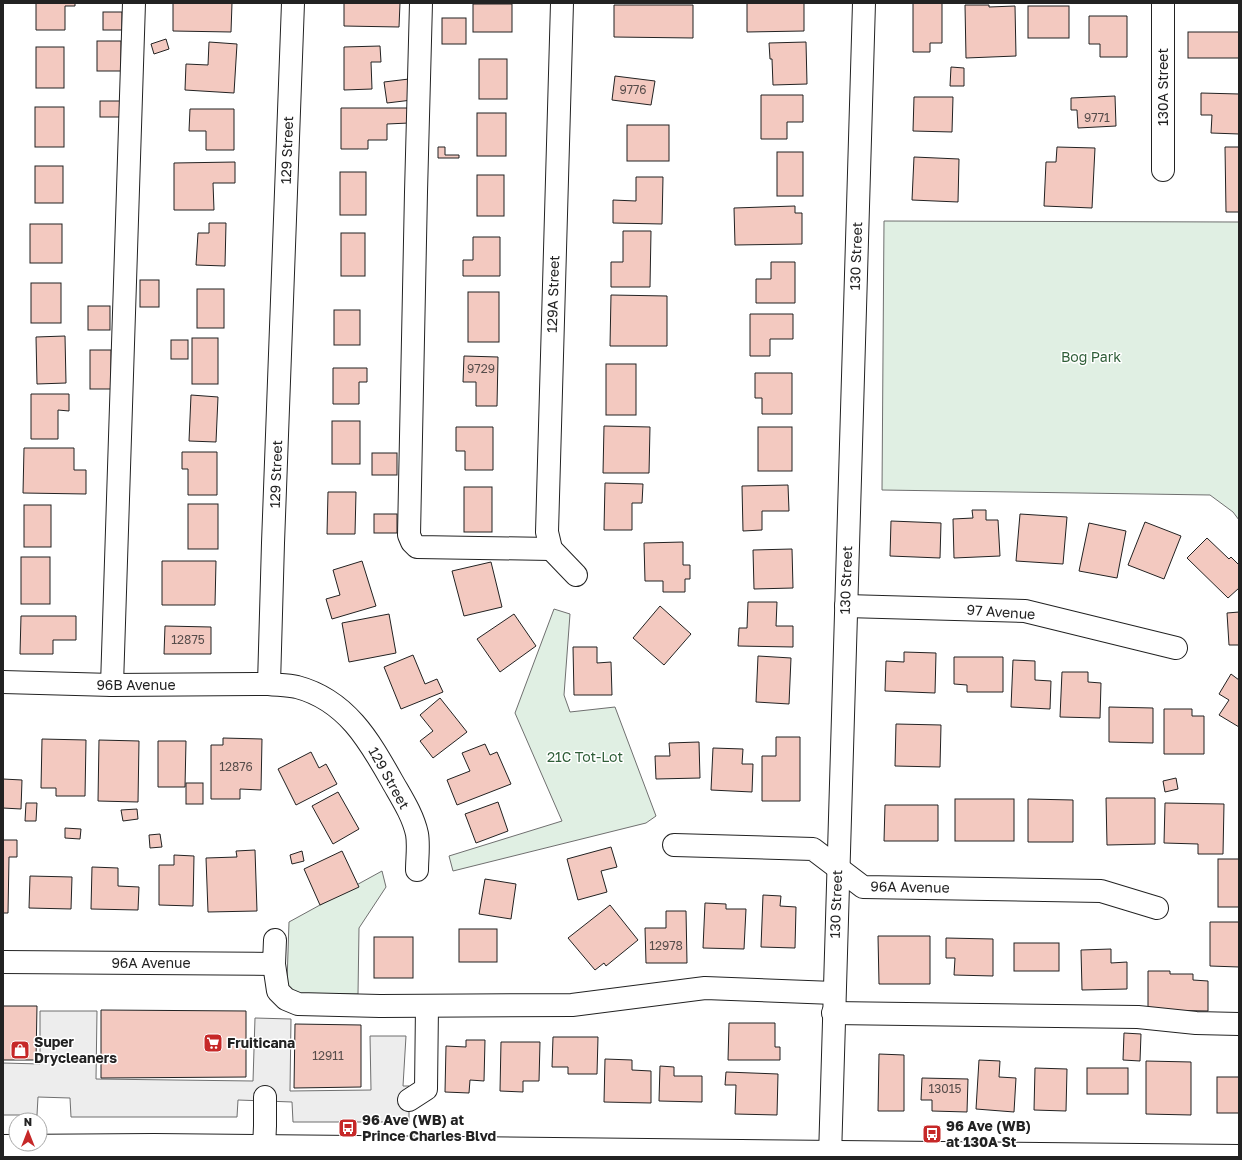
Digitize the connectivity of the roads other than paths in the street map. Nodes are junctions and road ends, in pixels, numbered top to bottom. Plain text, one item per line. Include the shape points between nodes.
1 (134, 3) edge
2 (293, 3) edge
3 (421, 3) edge
4 (562, 3) edge
5 (864, 3) edge
6 (1163, 3) edge
7 (1163, 170) dead end
8 (551, 549) junction
9 (576, 575) dead end
10 (846, 606) junction
11 (1176, 648) dead end
12 (3, 682) edge
13 (269, 684) junction
14 (112, 685) junction
15 (674, 845) dead end
16 (838, 867) junction
17 (417, 870) dead end
18 (1157, 908) dead end
19 (276, 940) dead end
20 (3, 962) edge
21 (274, 964) junction
22 (834, 1003) junction
23 (427, 1006) junction
24 (1239, 1024) edge
25 (265, 1097) dead end
26 (408, 1100) dead end
27 (3, 1146) edge
28 (55, 1146) junction
29 (264, 1147) junction
30 (146, 1151) edge
31 (462, 1153) edge
32 (830, 1154) edge
33 (1047, 1156) edge
34 (1239, 1156) edge
35 (32, 1157) edge

1 - 14 street
2 - 13 street, 129 Street
3 - 8 street via 409,535 417,547
4 - 8 street, 129A Street via 547,532
5 - 10 street, 130 Street
6 - 7 street, 130A Street
8 - 9 street
10 - 11 street, 97 Avenue via 1025,611
10 - 16 street, 130 Street
12 - 14 street, 96B Avenue
13 - 14 street, 96B Avenue
13 - 17 street, 129 Street via 297,687 319,696 339,708 358,726 375,750 408,811 417,834
15 - 16 street, 96A Avenue via 813,849
16 - 18 street, 96A Avenue via 862,887 1101,891
16 - 22 street, 130 Street
19 - 21 street
20 - 21 street, 96A Avenue
21 - 23 street via 278,991 286,999 298,1004
22 - 23 street via 706,988 572,1005
22 - 24 street
22 - 32 street, 130 Street
23 - 26 street via 426,1089
25 - 29 street
27 - 28 street
28 - 30 street
28 - 35 street
29 - 30 street
29 - 31 street
31 - 32 street
32 - 33 street
33 - 34 street

